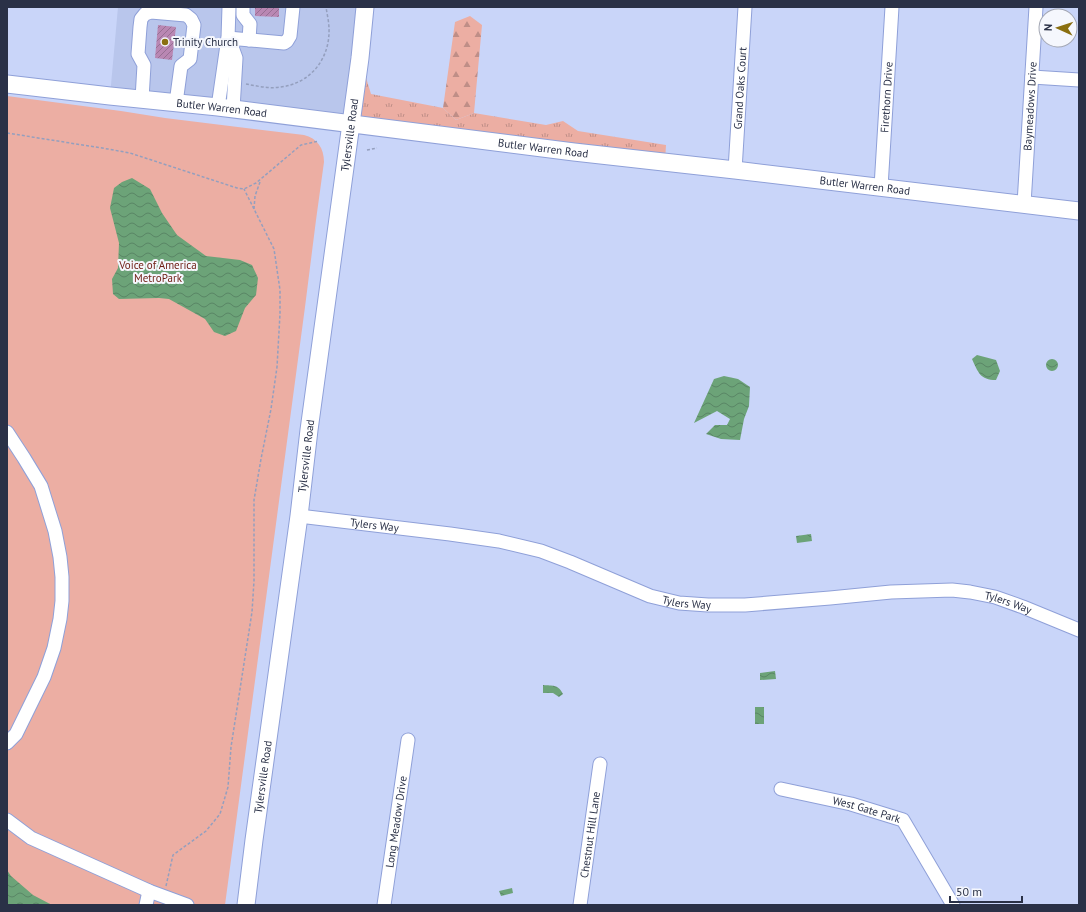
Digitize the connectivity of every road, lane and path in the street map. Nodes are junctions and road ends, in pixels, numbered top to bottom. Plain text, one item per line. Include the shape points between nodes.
1 (229, 7) edge
2 (243, 7) edge
3 (293, 7) edge
4 (326, 7) edge
5 (365, 7) edge
6 (745, 7) edge
7 (892, 7) edge
8 (1036, 7) edge
9 (228, 38) junction
10 (249, 40) junction
11 (1032, 77) junction
12 (1079, 80) edge
13 (234, 82) junction
14 (7, 84) edge
15 (142, 99) junction
16 (176, 103) junction
17 (225, 108) junction
18 (351, 124) junction
19 (7, 133) edge
20 (319, 141) dead end
21 (377, 148) dead end
22 (367, 150) dead end
23 (735, 170) junction
24 (260, 180) junction
25 (881, 187) junction
26 (244, 189) junction
27 (1024, 204) junction
28 (254, 210) junction
29 (1079, 211) edge
30 (7, 432) edge
31 (299, 516) junction
32 (1079, 630) edge
33 (408, 740) dead end
34 (7, 743) edge
35 (600, 764) dead end
36 (781, 789) dead end
37 (7, 820) edge
38 (248, 887) junction
39 (149, 891) junction
40 (163, 896) junction
41 (146, 905) edge
42 (187, 905) edge
43 (240, 905) edge
44 (246, 905) edge
45 (384, 905) edge
46 (580, 905) edge
47 (953, 905) edge

1 - 9 street
2 - 10 street via 243,15 250,24
3 - 10 street via 290,36 287,41 284,43
4 - 13 path via 328,43 321,61 311,74 296,84 280,87
5 - 18 main road, Tylersville Road
6 - 23 street, Grand Oaks Court
7 - 25 street, Firethorn Drive
8 - 11 street, Baymeadows Drive
9 - 10 street
9 - 13 street via 236,58
9 - 17 street
11 - 12 street
11 - 27 street, Baymeadows Drive
13 - 17 street
14 - 15 main road, Butler Warren Road
15 - 16 main road, Butler Warren Road
15 - 16 street via 144,64 138,54 141,19 151,12 186,15 194,25 190,59 181,66
16 - 17 main road, Butler Warren Road
17 - 18 main road, Butler Warren Road
18 - 23 main road, Butler Warren Road
18 - 31 main road, Tylersville Road
19 - 26 path via 130,154
20 - 24 path via 301,145
21 - 22 path
23 - 25 main road, Butler Warren Road
24 - 26 path
24 - 28 path
25 - 27 main road, Butler Warren Road
26 - 28 path
27 - 29 main road, Butler Warren Road
28 - 40 path via 274,249 280,290 280,314 277,367 254,500 252,612 232,740 228,787 220,814 206,831 173,855
30 - 34 street via 41,486 55,531 62,577 60,619 47,670 16,734
31 - 32 street, Tylers Way via 513,544 570,562 650,596 679,603 745,605 891,592 952,590 995,597
31 - 38 main road, Tylersville Road
33 - 45 street, Long Meadow Drive
35 - 46 street, Chestnut Hill Lane
36 - 47 street, West Gate Park via 851,804 903,820
37 - 39 street via 31,838
38 - 43 street
38 - 44 main road, Tylersville Road
39 - 40 street
39 - 41 street
40 - 42 street

